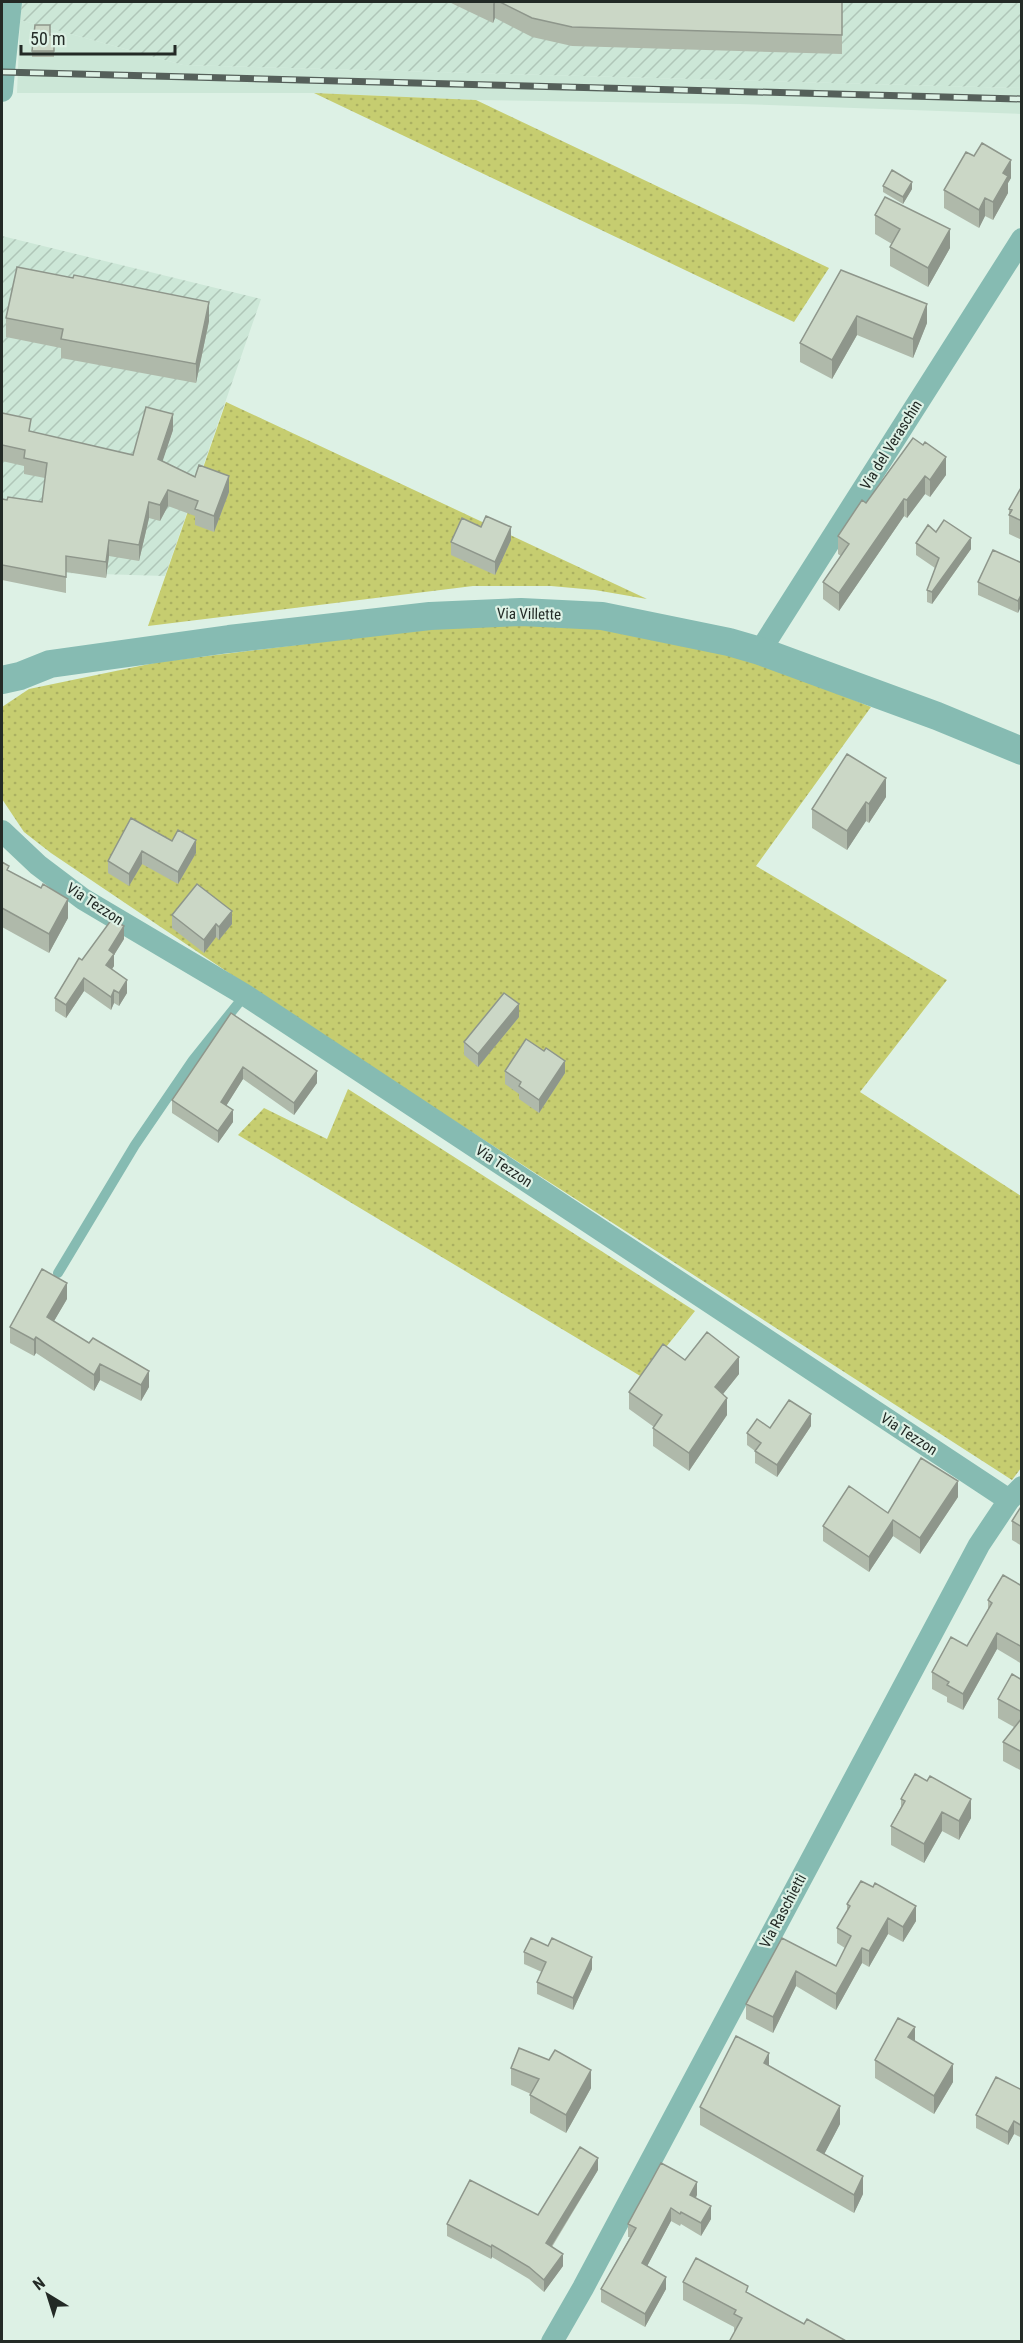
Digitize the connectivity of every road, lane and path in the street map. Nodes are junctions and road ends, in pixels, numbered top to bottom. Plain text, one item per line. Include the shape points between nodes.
1 (11, 2) edge
2 (2, 90) edge
3 (1022, 239) edge
4 (760, 651) junction
5 (8, 682) edge
6 (1022, 751) edge
7 (2, 831) edge
8 (244, 995) junction
9 (58, 1273) dead end
10 (1015, 1494) edge
11 (552, 2342) edge

1 - 2 street
3 - 4 street, Via del Veraschin
4 - 5 street, Via Villette via 602,616 521,612 430,616 229,639 50,664
4 - 6 street, Via Villette
7 - 8 street, Via Tezzon via 83,899
8 - 9 lane via 193,1060 135,1145
8 - 10 street, Via Tezzon
10 - 11 street, Via Raschietti via 979,1545

